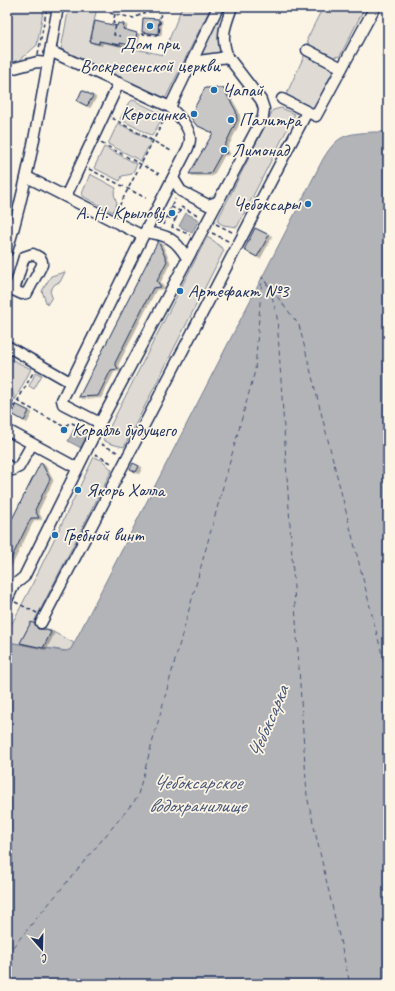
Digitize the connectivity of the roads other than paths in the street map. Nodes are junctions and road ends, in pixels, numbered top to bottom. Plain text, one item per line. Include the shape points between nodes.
1 (58, 7) edge
2 (218, 7) edge
3 (232, 7) edge
4 (375, 7) edge
5 (308, 50) dead end
6 (50, 51) junction
7 (228, 58) junction
8 (191, 62) junction
9 (48, 63) junction
10 (342, 68) junction
11 (7, 70) edge
12 (119, 83) junction
13 (282, 99) dead end
14 (168, 112) junction
15 (307, 112) junction
16 (27, 177) junction
17 (173, 178) junction
18 (66, 196) junction
19 (217, 202) junction
20 (144, 234) junction
21 (7, 252) edge
22 (187, 258) junction
23 (7, 346) edge
24 (70, 382) junction
25 (100, 424) junction
26 (7, 430) edge
27 (32, 444) junction
28 (7, 464) edge
29 (77, 468) junction
30 (11, 581) edge
31 (8, 600) edge
32 (42, 620) road end

1 - 6 street
2 - 8 street
3 - 7 street via 223,35
4 - 10 street
5 - 10 street
6 - 9 street
6 - 12 street
7 - 8 street
7 - 19 street via 261,100 264,108 263,117
8 - 14 street
9 - 11 street via 37,62
9 - 16 street
10 - 15 street via 316,116
12 - 14 street
12 - 18 street
13 - 15 street
14 - 17 street via 179,116 190,139
15 - 32 street
16 - 18 street
16 - 21 street
17 - 19 street via 181,191 208,205
17 - 20 street
18 - 20 street
19 - 22 street via 210,221
20 - 22 street via 161,234 179,245
20 - 24 street
22 - 25 street
23 - 24 street
24 - 25 street via 62,400 63,404
25 - 29 street
26 - 27 street
27 - 28 street via 19,467 13,470
27 - 29 street
29 - 30 street via 24,577
30 - 31 street

